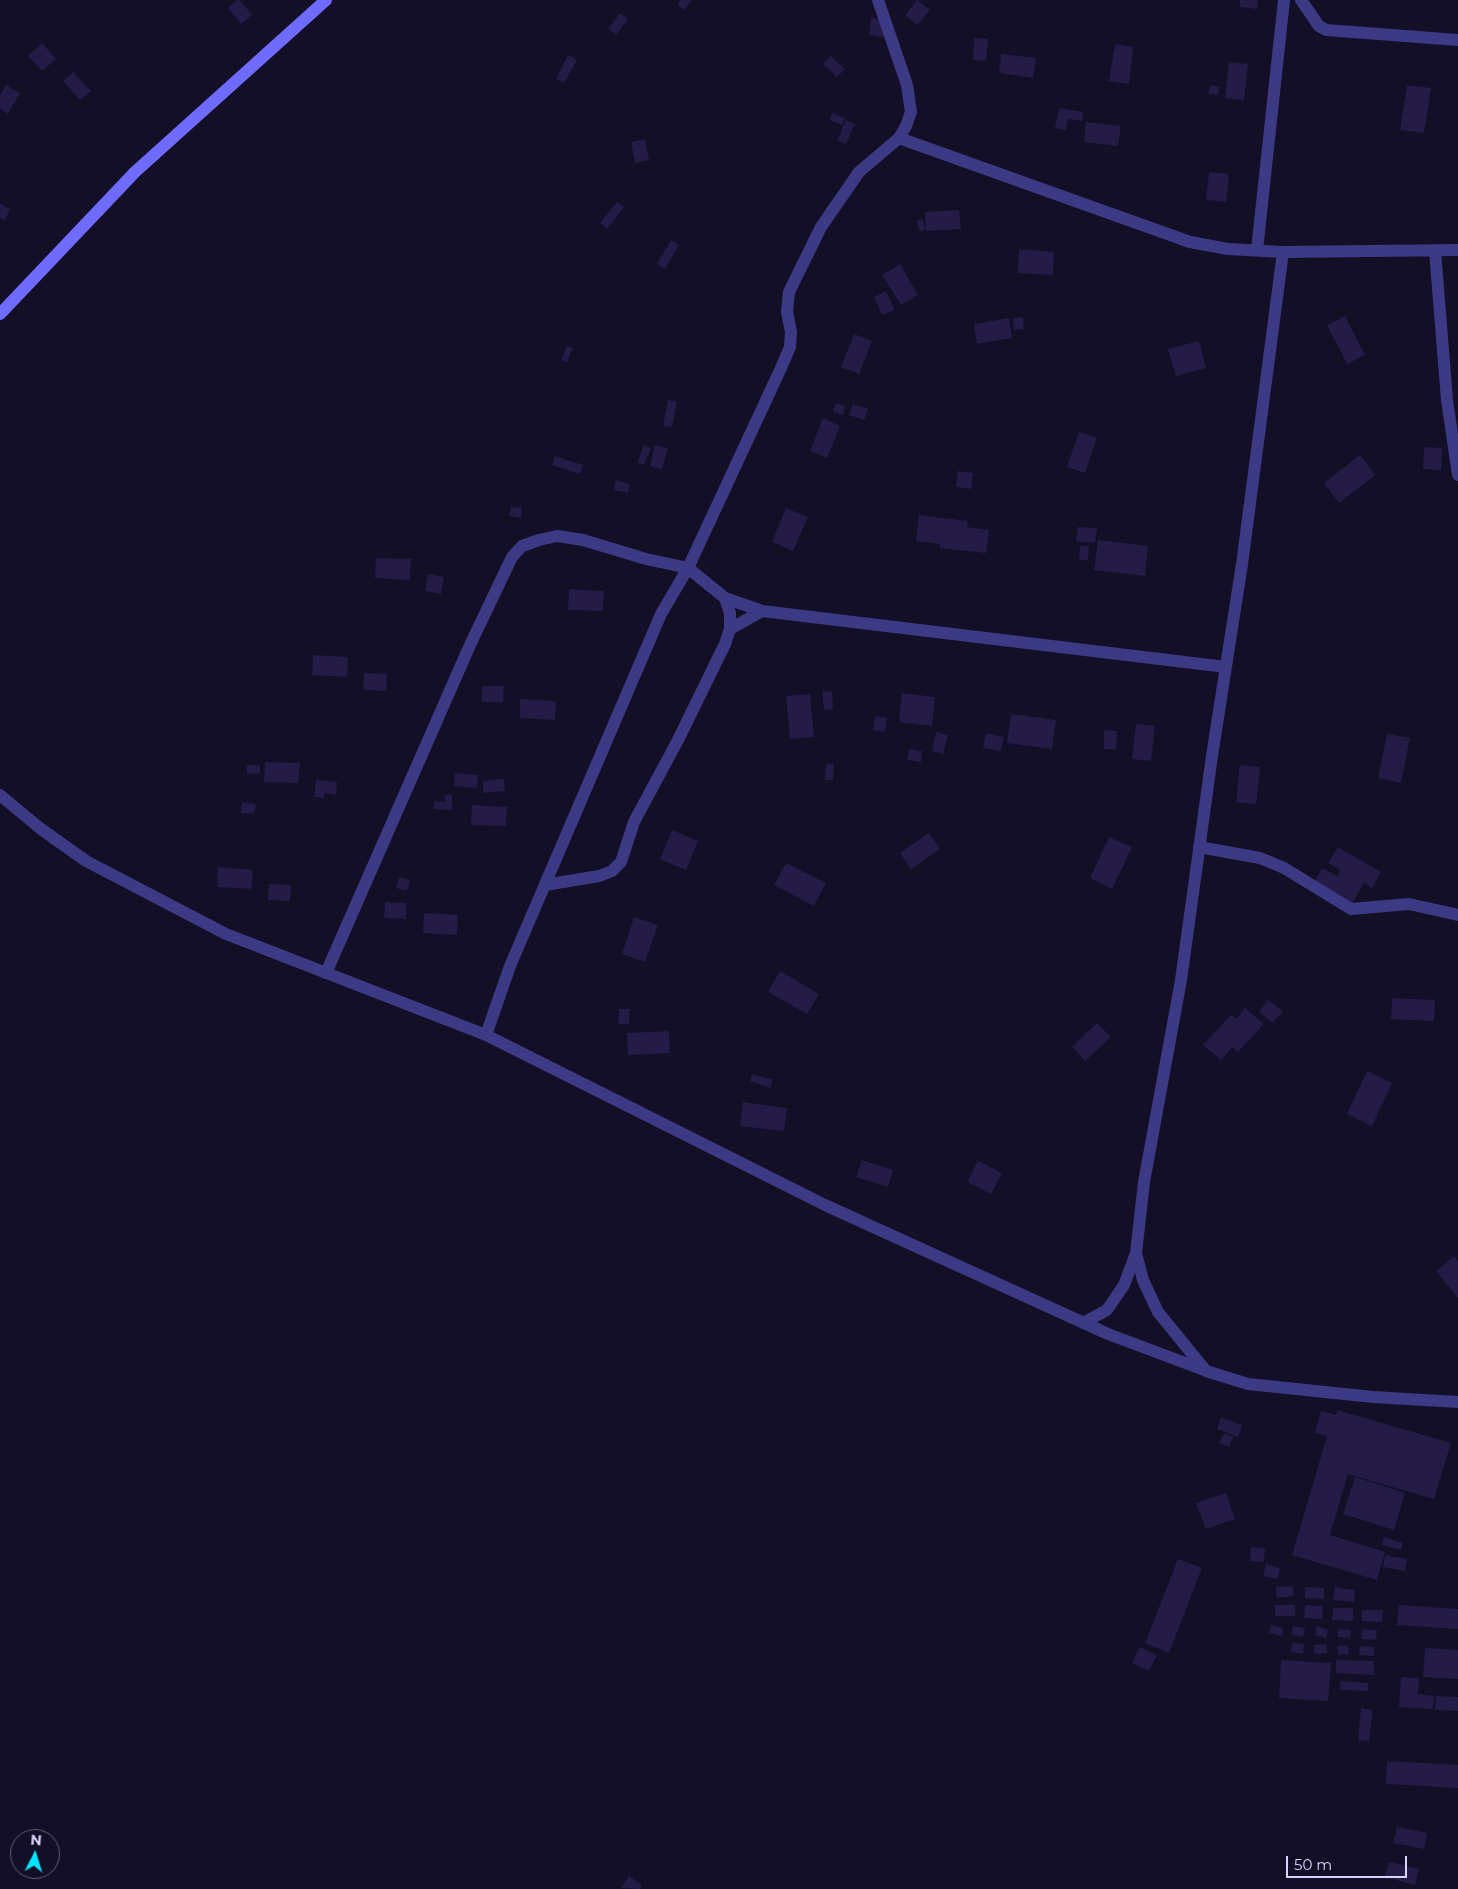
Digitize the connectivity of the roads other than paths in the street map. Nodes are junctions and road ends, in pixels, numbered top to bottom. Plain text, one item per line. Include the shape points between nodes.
1 (326, 0) edge
2 (878, 0) edge
3 (1284, 0) edge
4 (1301, 0) edge
5 (1458, 40) edge
6 (899, 138) junction
7 (1257, 250) junction
8 (1458, 250) edge
9 (1435, 251) junction
10 (1283, 252) junction
11 (0, 314) edge
12 (1458, 475) edge
13 (688, 568) junction
14 (726, 598) junction
15 (762, 611) junction
16 (730, 629) junction
17 (1226, 667) junction
18 (0, 795) edge
19 (1199, 847) junction
20 (545, 885) junction
21 (1458, 914) edge
22 (326, 974) junction
23 (486, 1035) junction
24 (1136, 1253) junction
25 (1083, 1323) junction
26 (1206, 1371) junction
27 (1458, 1402) edge

1 - 11 street via 135,172
2 - 6 street via 907,85 911,112
3 - 7 street
4 - 5 street via 1319,26 1326,30
6 - 7 street via 1190,242
6 - 13 street via 859,172 821,227 789,292 790,347
7 - 10 street
8 - 9 street
9 - 10 street
9 - 12 street via 1447,400
10 - 17 street via 1244,555
13 - 14 street
13 - 20 street via 661,614
13 - 22 street via 557,536 522,546 512,557 470,645
14 - 15 street
14 - 16 street
15 - 16 street
15 - 17 street
16 - 20 street via 678,740 634,822 621,862 612,871 599,876
17 - 19 street
18 - 22 street via 40,829 86,861 226,934
19 - 21 street via 1260,858 1284,868 1351,909 1408,904
19 - 24 street via 1181,980 1144,1182
20 - 23 street via 510,966
22 - 23 street
23 - 25 street via 825,1205
24 - 25 street via 1124,1284 1106,1310
24 - 26 street via 1143,1280 1158,1312
25 - 26 street
26 - 27 street via 1248,1384

